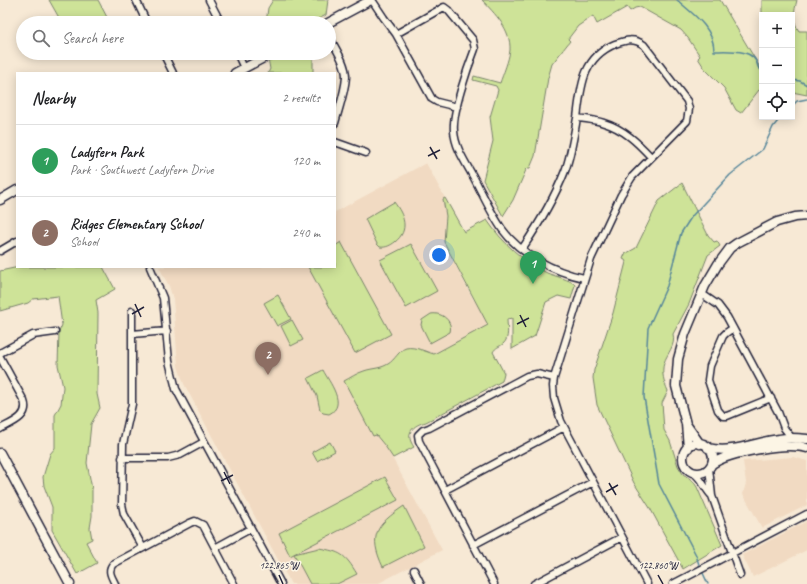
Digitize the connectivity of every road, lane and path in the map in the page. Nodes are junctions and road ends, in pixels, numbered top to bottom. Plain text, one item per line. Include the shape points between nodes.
1 (136, 0) edge
2 (372, 0) edge
3 (212, 1) edge
4 (144, 16) edge
5 (218, 16) edge
6 (336, 19) edge
7 (396, 34) junction
8 (336, 50) edge
9 (166, 60) edge
10 (240, 60) edge
11 (259, 60) edge
12 (244, 68) junction
13 (172, 72) edge
14 (237, 72) edge
15 (457, 107) junction
16 (577, 118) junction
17 (336, 120) edge
18 (336, 142) edge
19 (366, 153) dead end
20 (651, 157) junction
21 (16, 191) edge
22 (0, 200) edge
23 (807, 216) edge
24 (16, 242) edge
25 (522, 249) junction
26 (0, 250) edge
27 (150, 268) edge
28 (584, 278) junction
29 (702, 294) junction
30 (132, 311) dead end
31 (733, 328) junction
32 (55, 332) dead end
33 (167, 332) junction
34 (132, 334) junction
35 (0, 353) edge
36 (0, 357) edge
37 (554, 378) junction
38 (771, 398) junction
39 (686, 424) junction
40 (564, 427) junction
41 (784, 428) junction
42 (0, 429) edge
43 (791, 437) junction
44 (778, 439) junction
45 (807, 439) edge
46 (204, 442) junction
47 (700, 444) junction
48 (688, 448) junction
49 (708, 448) junction
50 (807, 448) edge
51 (0, 453) edge
52 (122, 458) junction
53 (710, 466) junction
54 (694, 472) junction
55 (593, 482) junction
56 (446, 490) junction
57 (712, 496) junction
58 (807, 514) edge
59 (250, 529) junction
60 (622, 537) junction
61 (474, 545) junction
62 (143, 548) junction
63 (215, 548) junction
64 (732, 553) junction
65 (414, 570) dead end
66 (740, 575) dead end
67 (70, 584) edge
68 (116, 584) edge
69 (234, 584) edge
70 (281, 584) edge
71 (421, 584) edge
72 (494, 584) edge
73 (534, 584) edge
74 (647, 584) edge
75 (673, 584) edge

1 - 4 street
2 - 6 street
2 - 7 street
3 - 5 street
7 - 15 street via 432,99
7 - 15 street via 444,7 448,10 475,45
8 - 17 street via 346,76
9 - 13 street
10 - 12 street
11 - 12 street
12 - 14 street
15 - 25 street via 454,131 459,152 502,228
16 - 20 street via 604,123 619,129
16 - 20 street via 582,82 594,60 610,46 625,41 638,41 644,45 684,98 689,110 687,121
16 - 25 street via 566,170 541,222
18 - 19 street
20 - 28 street via 632,177 621,195
21 - 22 street
23 - 29 street via 782,220 730,248
24 - 26 street
25 - 28 street via 556,269
27 - 33 street via 164,298
28 - 37 street
29 - 31 street via 721,309
29 - 39 street via 685,334 678,359 676,386
30 - 34 street
31 - 38 street
31 - 38 street via 722,336 709,373 709,383 718,410 723,416 727,416
32 - 35 street via 33,335
33 - 34 street
33 - 46 street via 169,361 176,389
34 - 52 street via 132,404
36 - 42 street via 25,408 20,418
37 - 40 street via 556,408
37 - 56 street via 536,374 527,376 422,430 418,439
38 - 41 street
39 - 47 street
39 - 48 street
40 - 55 street
40 - 56 street
41 - 43 street
41 - 44 street
43 - 44 street
43 - 45 street
44 - 49 street via 725,450
46 - 52 street via 180,455 168,458
46 - 59 street
47 - 48 street
47 - 49 street
48 - 54 street via 684,456 685,464
49 - 53 street via 712,455
50 - 53 street via 772,447 729,456
51 - 67 street
52 - 62 street via 122,510
53 - 54 street via 701,473
53 - 57 street
54 - 57 street
55 - 60 street
55 - 61 street
56 - 61 street
57 - 64 street
58 - 64 street
59 - 63 street
59 - 70 street
60 - 73 street
60 - 74 street
61 - 72 street
62 - 63 street via 190,523 198,522
62 - 68 street via 113,564 110,571
63 - 69 street
64 - 66 street
64 - 75 street
65 - 71 street

